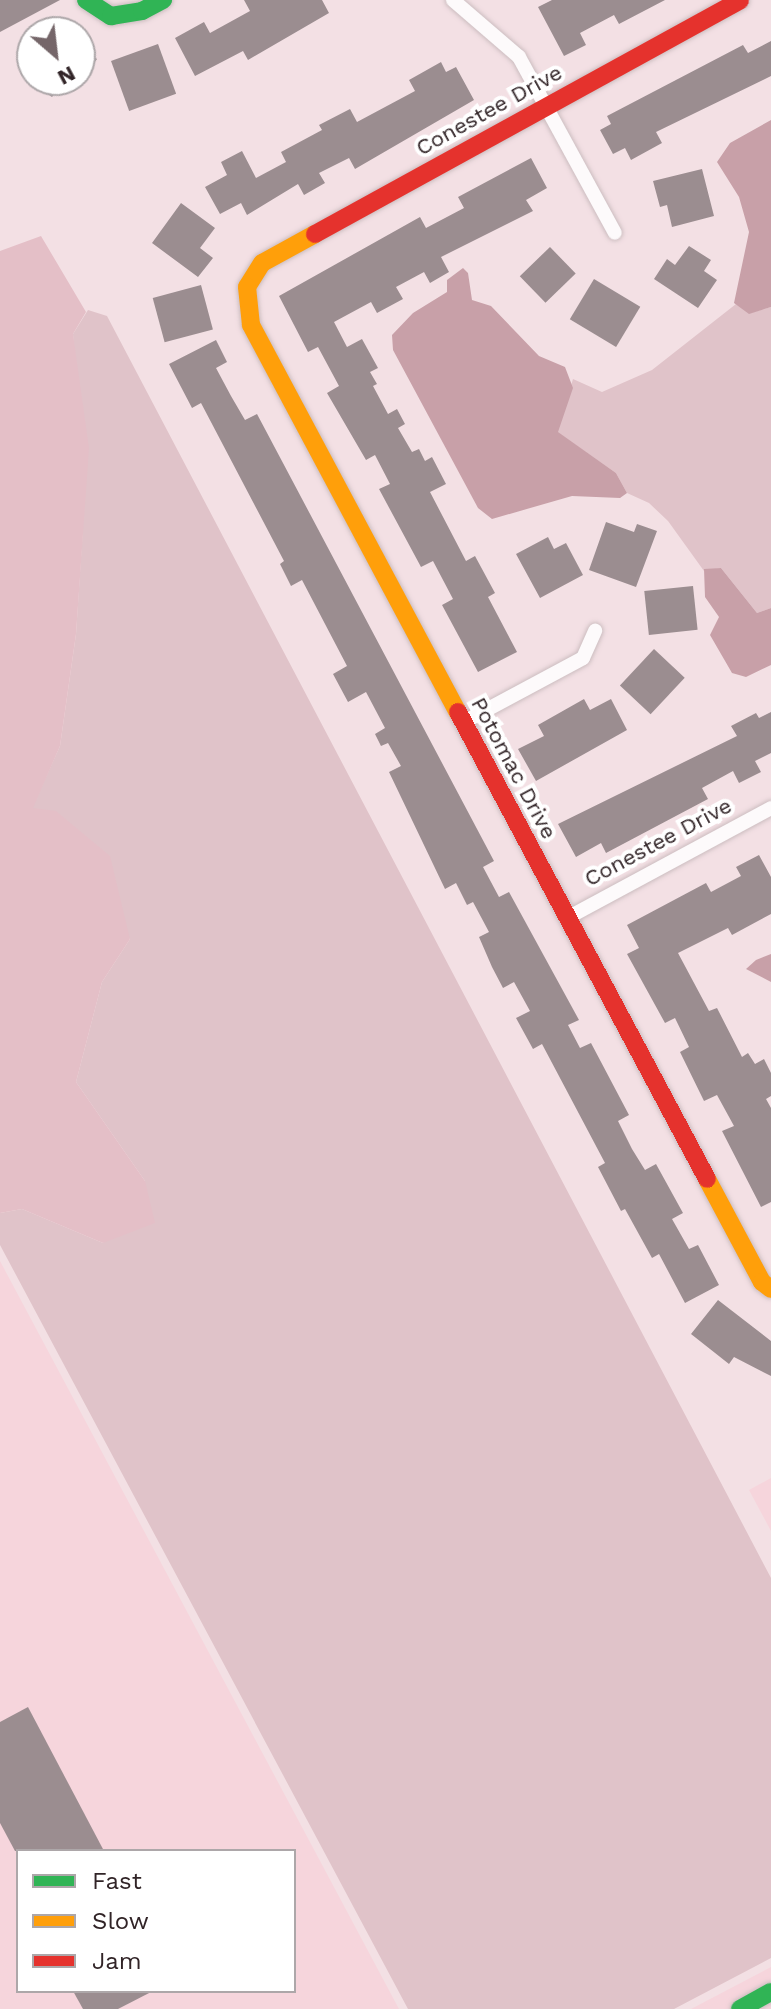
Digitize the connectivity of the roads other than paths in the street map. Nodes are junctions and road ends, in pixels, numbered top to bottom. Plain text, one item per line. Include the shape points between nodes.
1 (86, 0) edge
2 (163, 0) edge
3 (453, 0) edge
4 (740, 0) edge
5 (547, 105) junction
6 (615, 233) dead end
7 (262, 263) joint
8 (595, 631) dead end
9 (462, 723) junction
10 (771, 808) edge
11 (567, 918) junction
12 (771, 1289) edge
13 (771, 1992) edge
14 (743, 2008) edge

1 - 2 street via 111,16 142,11
3 - 5 street via 519,57
4 - 5 street, Conestee Drive
5 - 6 street
5 - 7 street, Conestee Drive
7 - 9 street, Potomac Drive via 247,287 251,325
8 - 9 street via 583,658
9 - 11 street, Potomac Drive
10 - 11 street, Conestee Drive
11 - 12 street, Potomac Drive via 762,1282
13 - 14 street

